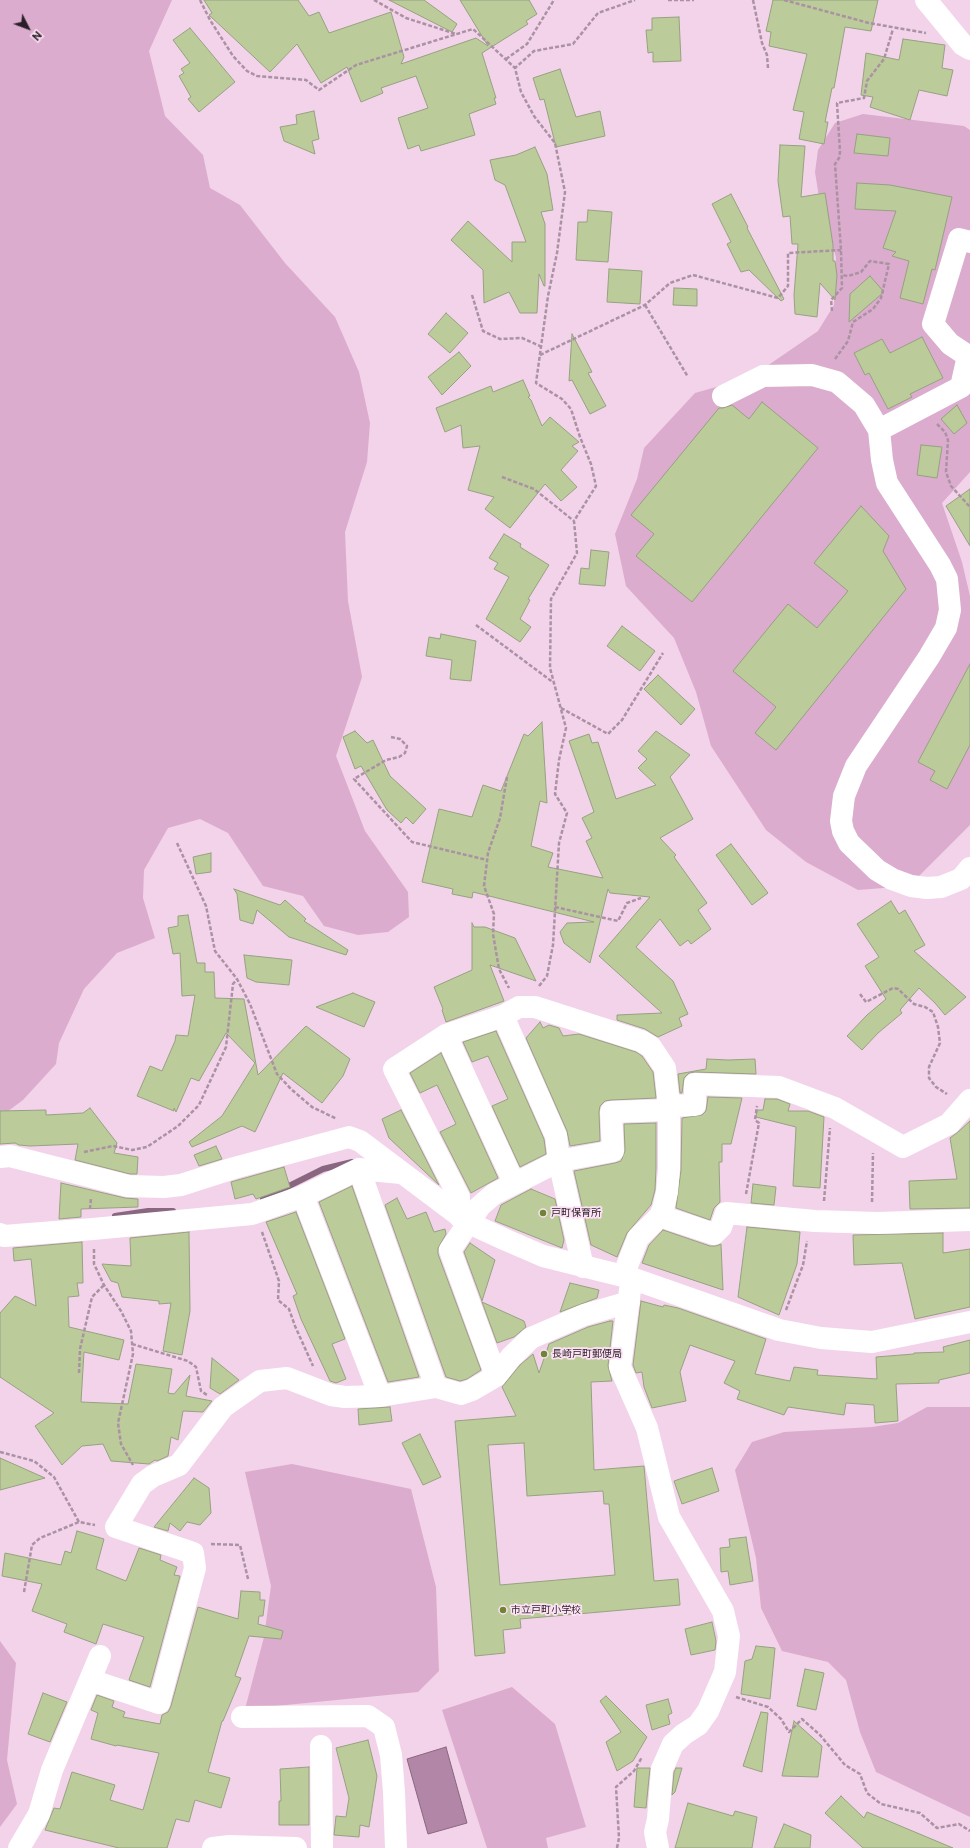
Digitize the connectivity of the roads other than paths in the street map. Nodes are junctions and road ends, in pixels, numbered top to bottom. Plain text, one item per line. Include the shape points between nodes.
1 (926, 0) edge
2 (964, 44) edge
3 (970, 242) edge
4 (969, 356) edge
5 (723, 396) dead end
6 (879, 430) junction
7 (967, 878) edge
8 (515, 1010) junction
9 (446, 1035) junction
10 (966, 1104) edge
11 (669, 1108) junction
12 (0, 1157) edge
13 (559, 1161) junction
14 (359, 1169) junction
15 (401, 1173) junction
16 (514, 1183) junction
17 (303, 1196) junction
18 (660, 1216) junction
19 (464, 1220) junction
20 (970, 1220) edge
21 (0, 1234) edge
22 (583, 1267) junction
23 (627, 1277) junction
24 (628, 1302) junction
25 (970, 1322) edge
26 (496, 1376) junction
27 (436, 1387) junction
28 (380, 1396) junction
29 (100, 1656) dead end
30 (90, 1680) junction
31 (242, 1717) dead end
32 (321, 1746) dead end
33 (19, 1848) edge
34 (213, 1848) edge
35 (296, 1848) edge
36 (322, 1848) edge
37 (396, 1848) edge
38 (658, 1848) edge

1 - 2 street
3 - 4 street via 959,239 933,324 950,344
4 - 6 street via 961,387
5 - 6 street via 763,376 812,375 837,382 864,405
6 - 7 street via 887,484 947,579 950,610 946,628 929,657 856,766 844,796 841,821 849,843 877,870 892,879 911,886 927,888 941,887
8 - 9 street
8 - 11 street via 536,1007 641,1041 651,1047 666,1068
8 - 13 street via 556,1136
9 - 16 street
9 - 19 street via 394,1068 459,1196
10 - 11 street via 949,1124 903,1147 831,1106 779,1087 695,1084 695,1105
11 - 13 street via 611,1112 613,1151
11 - 18 street via 669,1168 667,1192
12 - 15 street via 10,1156 128,1186 164,1187 181,1185 349,1137
13 - 16 street
13 - 22 street
14 - 15 street
14 - 17 street
14 - 27 street
15 - 19 street
16 - 19 street via 494,1194
17 - 21 street via 256,1213 192,1221 4,1236
17 - 28 street
18 - 20 street via 714,1234 721,1227 726,1213 872,1223
18 - 23 street via 638,1238
19 - 22 street via 543,1256
19 - 26 street via 450,1250
22 - 23 street
23 - 24 street
23 - 25 street via 779,1330 821,1338 872,1342
24 - 26 street via 584,1314 531,1338
24 - 38 street via 620,1367 647,1428 669,1517 723,1611 729,1636 725,1672 708,1711 698,1725 674,1744 662,1769 655,1832
26 - 27 street via 461,1394
27 - 28 street
28 - 30 street via 331,1395 287,1378 260,1381 223,1407 179,1465 142,1484 116,1527 193,1553 195,1568 159,1703
29 - 30 street
30 - 33 street via 52,1770 39,1814
31 - 37 street via 368,1716 384,1727 391,1754
32 - 36 street
34 - 35 street

